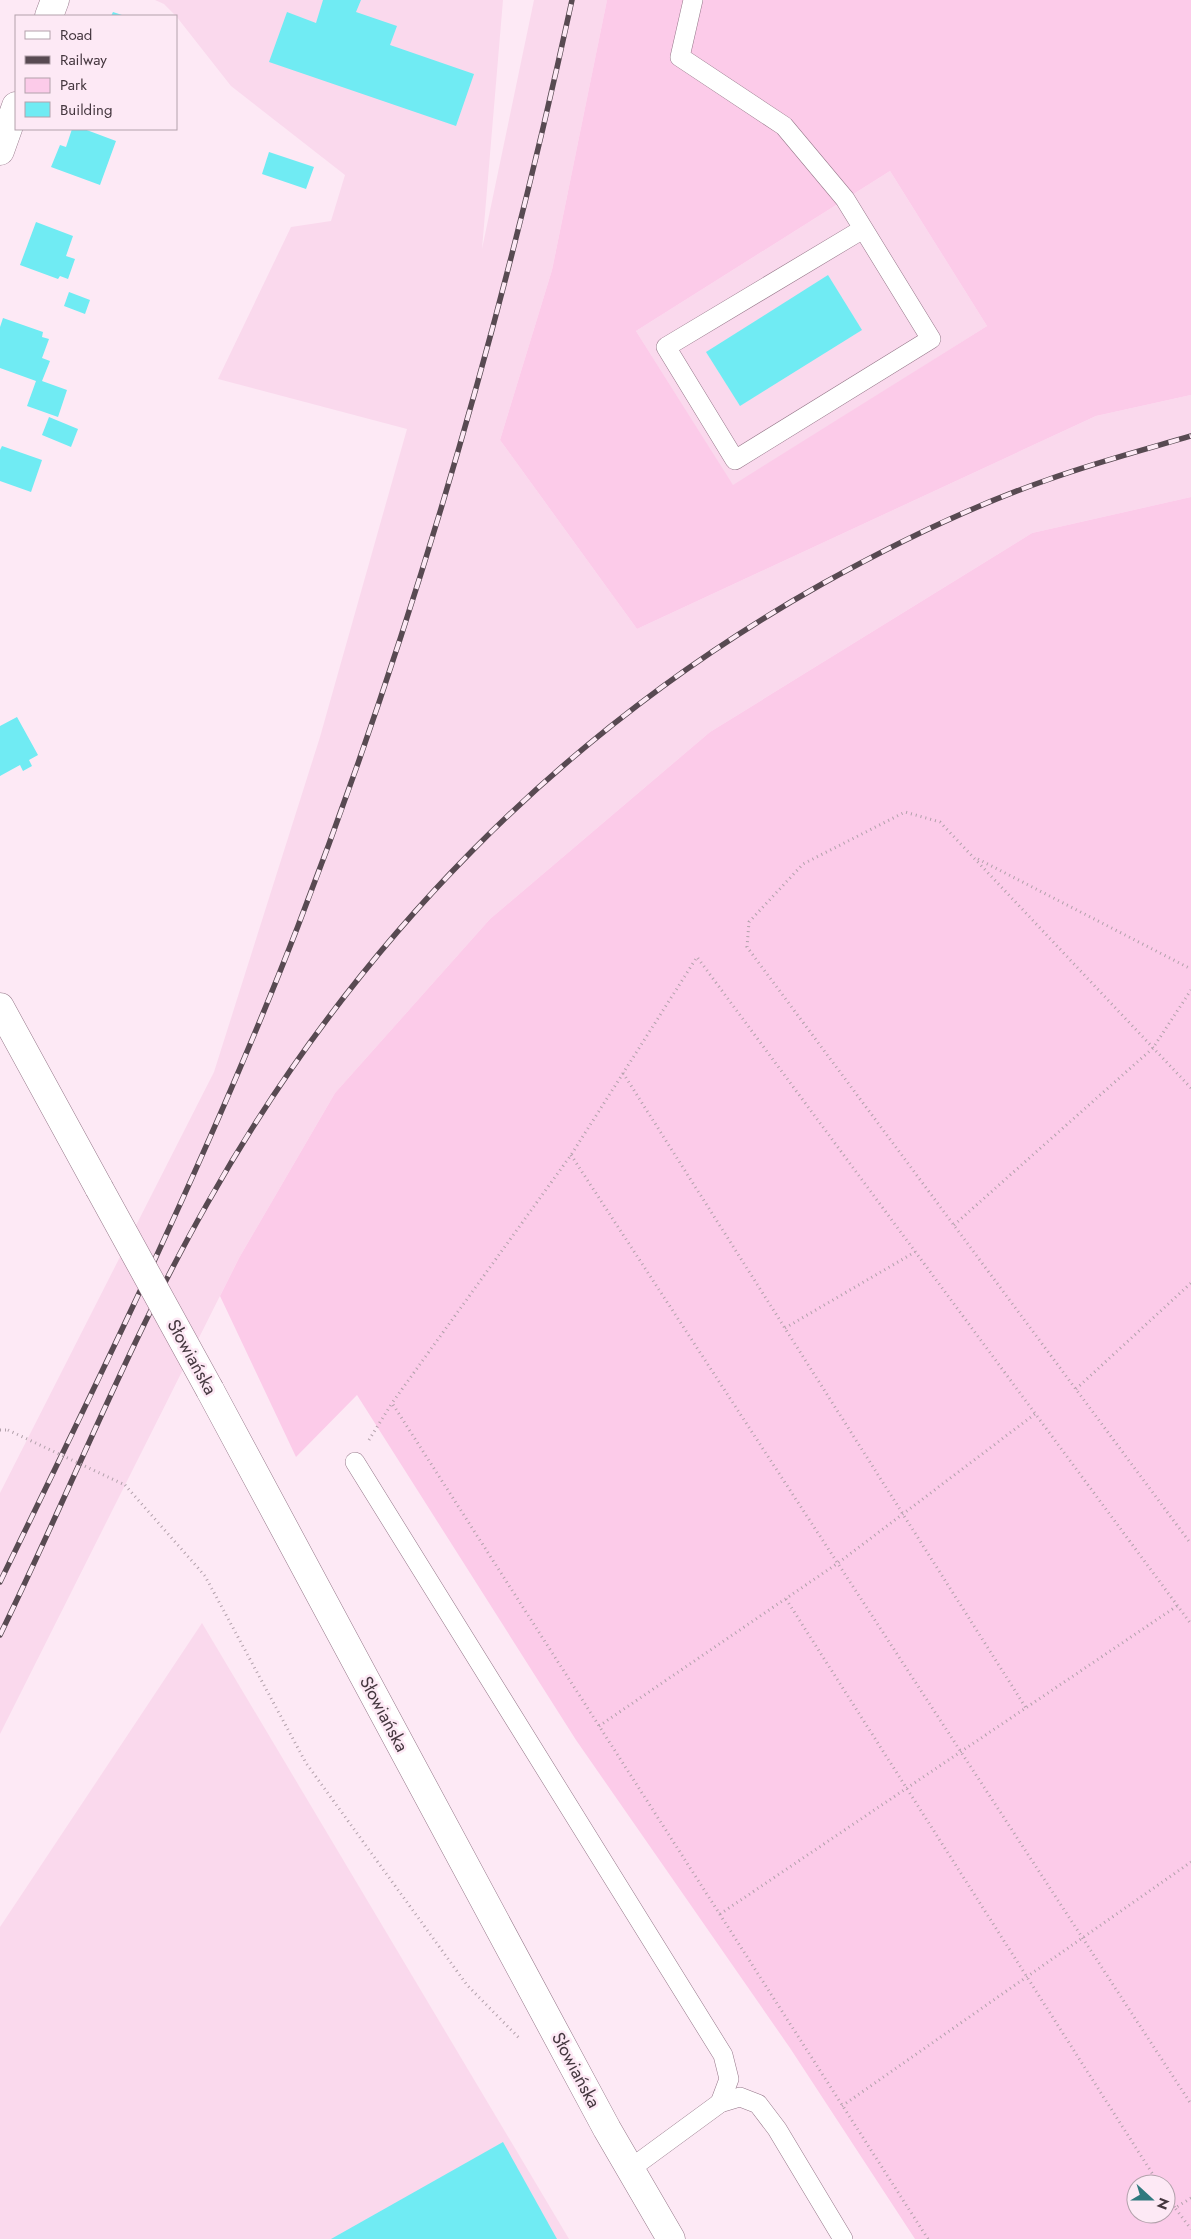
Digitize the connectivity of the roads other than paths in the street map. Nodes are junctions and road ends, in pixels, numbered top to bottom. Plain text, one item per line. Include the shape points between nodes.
1 (55, 0) edge
2 (694, 0) edge
3 (49, 15) edge
4 (15, 109) edge
5 (0, 151) edge
6 (863, 229) junction
7 (0, 1007) edge
8 (355, 1462) road end
9 (720, 2103) junction
10 (630, 2169) junction
11 (670, 2239) edge
12 (843, 2239) edge

1 - 3 street
2 - 6 lane via 680,56 784,126 845,199
4 - 5 street
6 - 6 lane via 932,339 735,460 666,348
7 - 10 street, Słowiańska, bridge
8 - 9 lane via 723,2055 729,2080
9 - 10 lane
9 - 12 lane via 740,2097 758,2104 777,2129
10 - 11 street, Słowiańska

